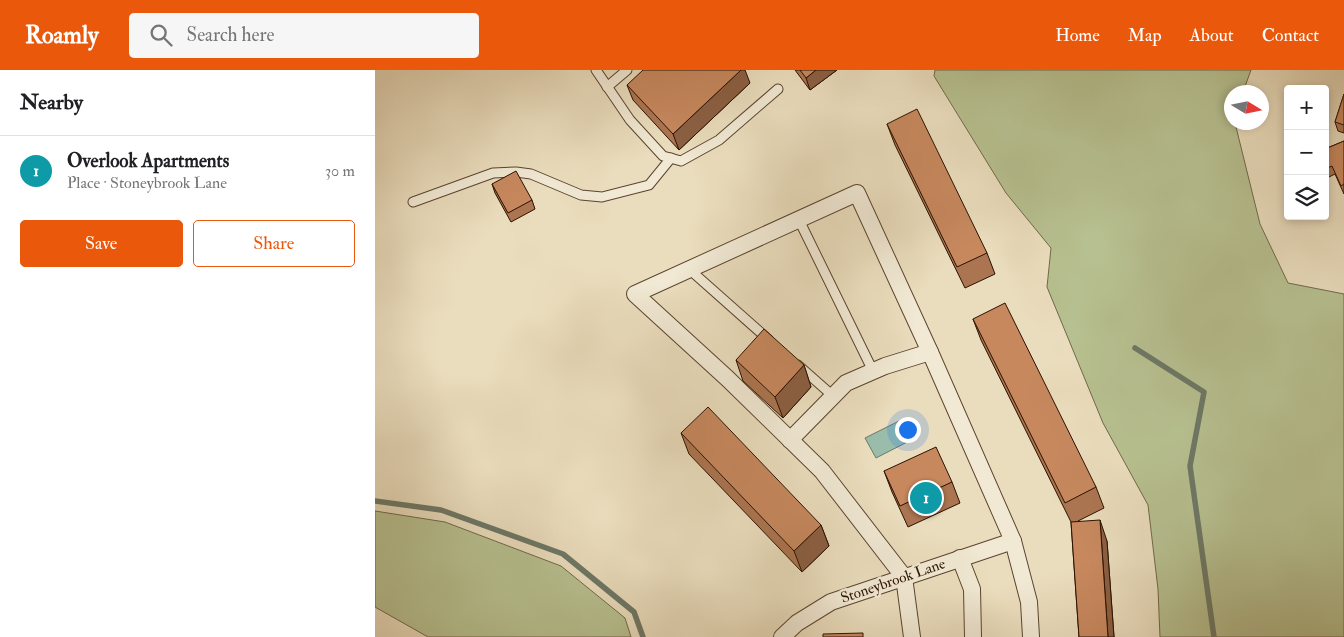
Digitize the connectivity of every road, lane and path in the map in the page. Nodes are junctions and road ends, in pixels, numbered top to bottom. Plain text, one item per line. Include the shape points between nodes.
1 (596, 70) edge
2 (627, 70) edge
3 (607, 87) junction
4 (778, 89) dead end
5 (671, 158) junction
6 (413, 202) dead end
7 (799, 220) junction
8 (689, 269) junction
9 (775, 345) edge
10 (930, 352) junction
11 (789, 358) edge
12 (873, 371) junction
13 (833, 396) junction
14 (790, 440) junction
15 (1013, 540) junction
16 (960, 558) junction
17 (904, 577) junction
18 (782, 637) edge
19 (912, 637) edge
20 (973, 637) edge
21 (1031, 637) edge

1 - 3 lane
2 - 3 lane
3 - 5 lane via 630,120 663,156
4 - 5 lane via 719,140 681,161
5 - 6 lane via 649,185 602,197 581,195 531,174 516,172 493,173
7 - 8 street
7 - 10 street via 857,193
7 - 12 lane
8 - 9 lane
8 - 14 street via 635,294 728,378
10 - 12 street
10 - 15 street
11 - 13 lane
12 - 13 street via 846,383
13 - 14 street
14 - 17 street via 822,471
15 - 16 street, Stoneybrook Lane
15 - 21 street via 1029,602
16 - 17 street, Stoneybrook Lane
16 - 20 street via 971,589
17 - 18 street, Stoneybrook Lane via 831,602
17 - 19 street

